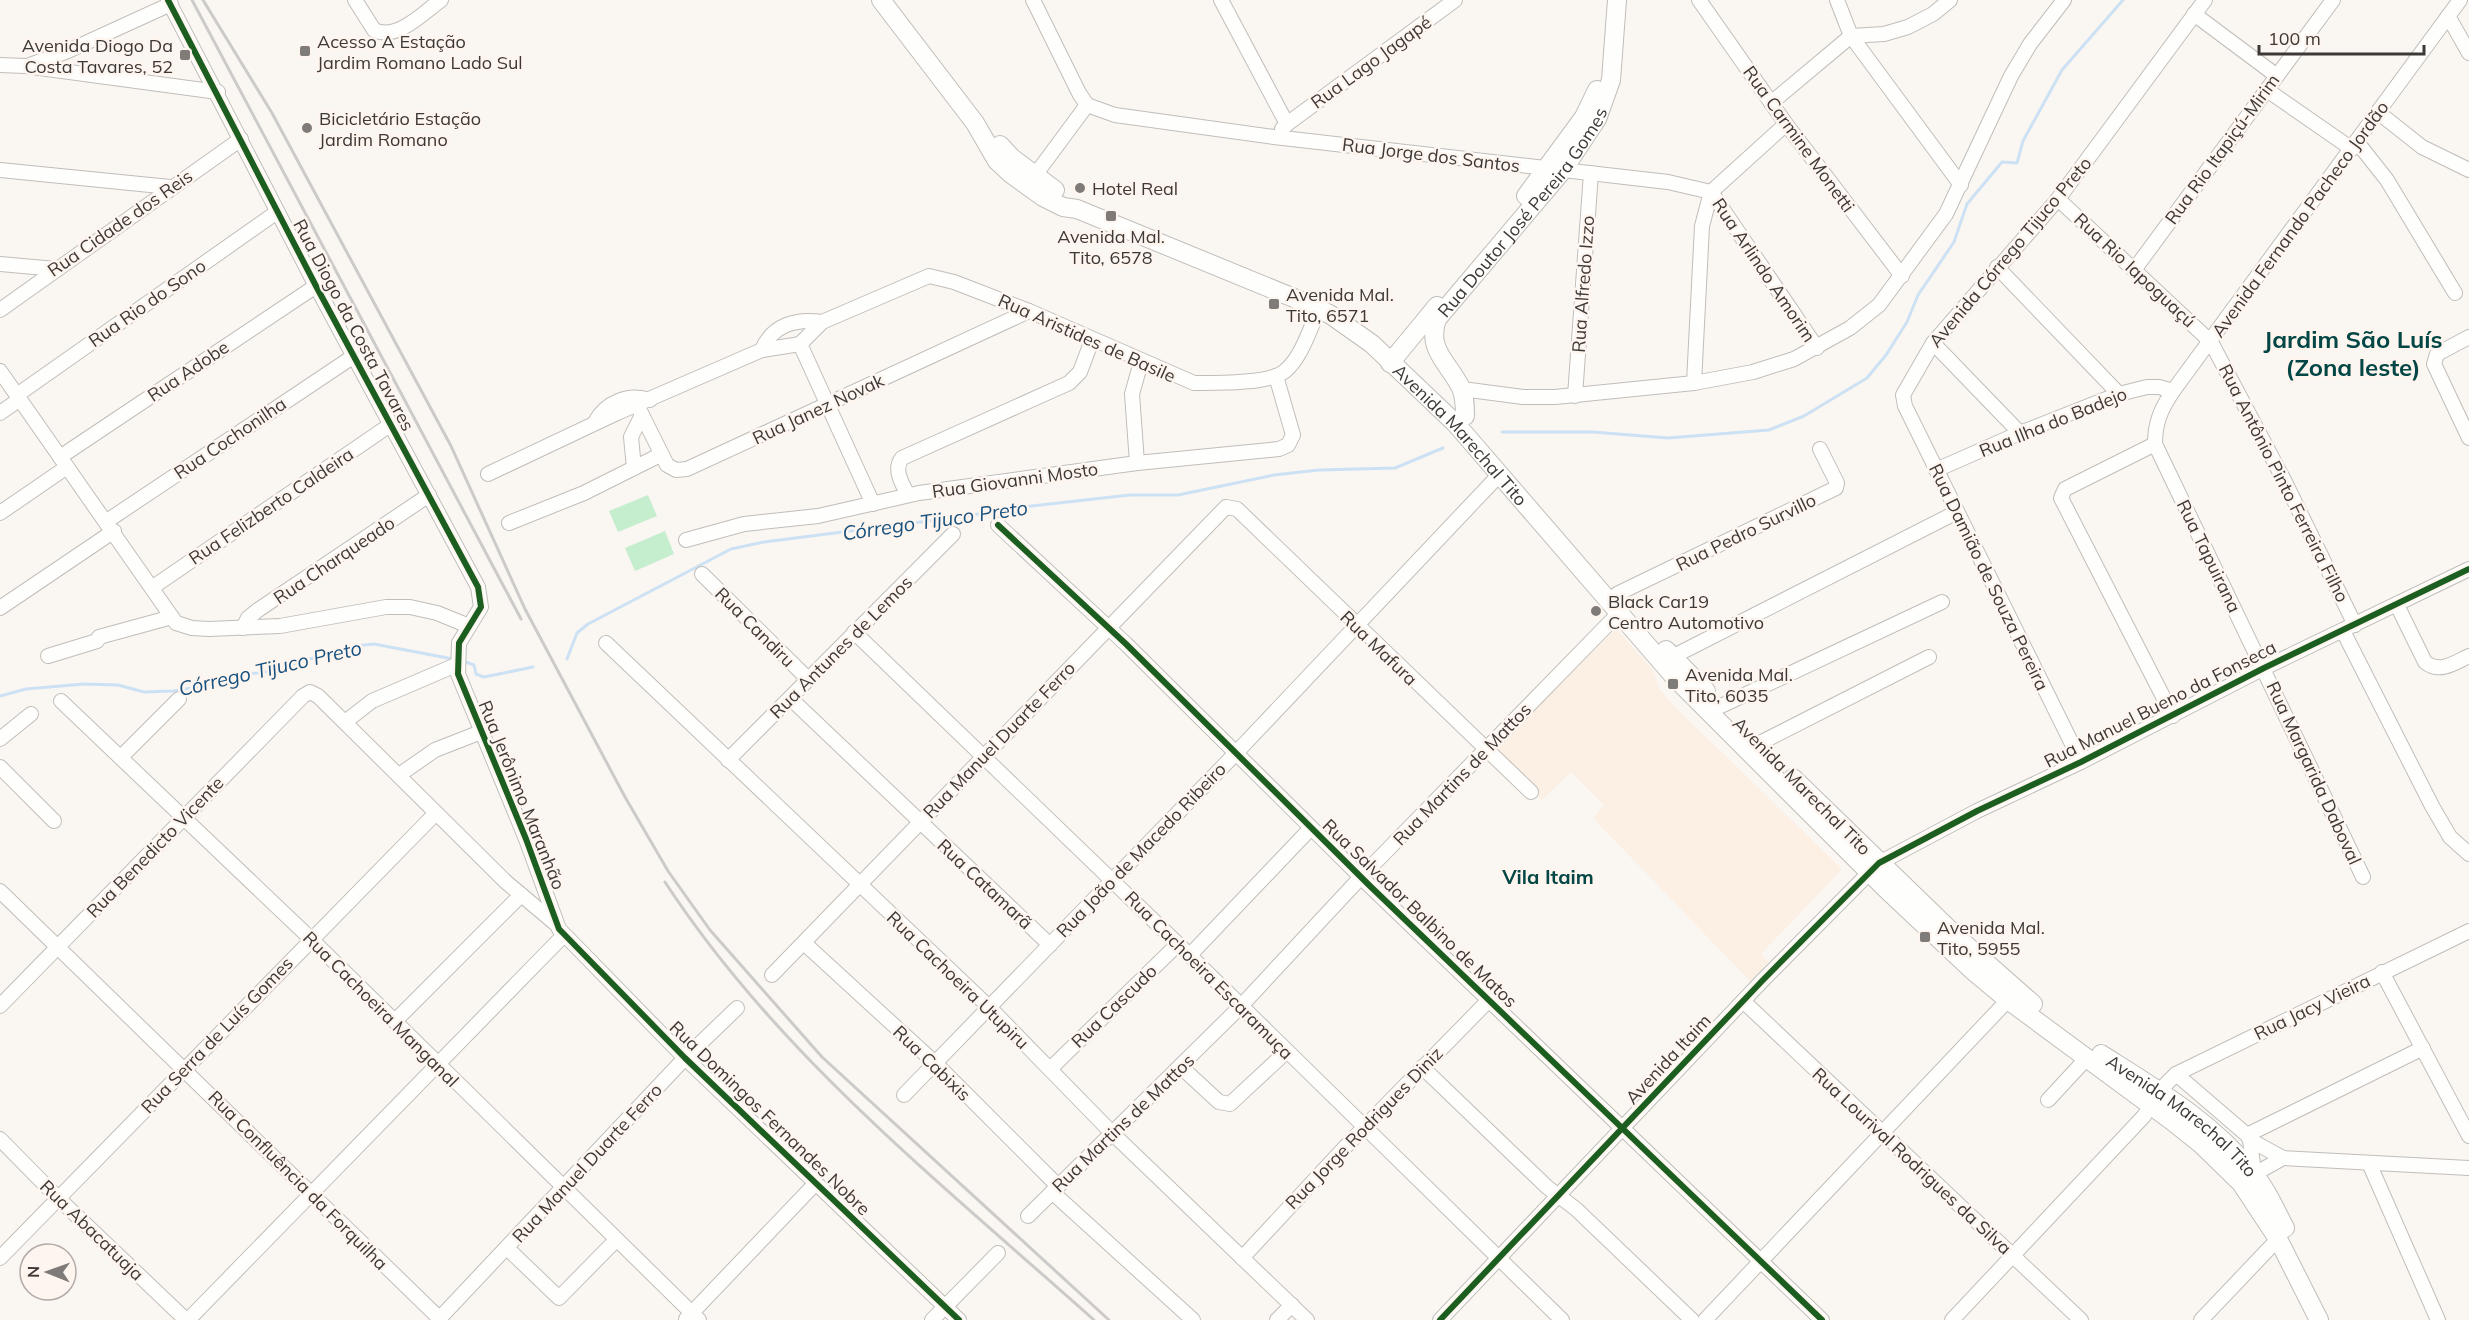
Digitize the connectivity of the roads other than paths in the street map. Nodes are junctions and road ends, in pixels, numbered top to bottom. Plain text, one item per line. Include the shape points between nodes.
1 (441, 0) edge
2 (881, 0) edge
3 (1221, 0) edge
4 (1455, 0) edge
5 (1607, 0) edge
6 (1617, 0) edge
7 (1699, 0) edge
8 (1837, 0) edge
9 (1950, 0) edge
10 (2064, 0) edge
11 (2205, 0) edge
12 (2333, 0) edge
13 (2460, 0) edge
14 (170, 2) edge
15 (1037, 2) edge
16 (358, 5) edge
17 (2194, 14) junction
18 (2448, 16) junction
19 (1851, 36) junction
20 (2469, 53) edge
21 (0, 65) edge
22 (25, 66) junction
23 (2277, 76) junction
24 (2267, 90) junction
25 (218, 93) junction
26 (1771, 103) junction
27 (1087, 105) junction
28 (2379, 113) junction
29 (1287, 124) junction
30 (1786, 124) junction
31 (1274, 137) junction
32 (241, 139) junction
33 (2355, 145) junction
34 (0, 170) edge
35 (1555, 170) junction
36 (2469, 170) edge
37 (1591, 173) junction
38 (1031, 181) junction
39 (1961, 185) junction
40 (170, 187) junction
41 (1712, 192) junction
42 (2058, 199) junction
43 (277, 212) junction
44 (0, 264) edge
45 (1997, 267) junction
46 (56, 269) junction
47 (2133, 270) junction
48 (1902, 276) junction
49 (316, 286) junction
50 (2455, 293) dead end
51 (1319, 309) junction
52 (0, 310) edge
53 (1029, 311) junction
54 (822, 322) junction
55 (2469, 337) edge
56 (1092, 340) junction
57 (2211, 342) junction
58 (1434, 343) junction
59 (1933, 343) junction
60 (800, 344) junction
61 (1817, 348) junction
62 (762, 350) junction
63 (1398, 354) junction
64 (354, 356) junction
65 (1141, 362) junction
66 (0, 371) edge
67 (1276, 376) junction
68 (1694, 383) junction
69 (1462, 389) junction
70 (1904, 390) joint
71 (2173, 391) junction
72 (2120, 394) junction
73 (1575, 396) junction
74 (18, 397) junction
75 (828, 404) junction
76 (643, 406) junction
77 (0, 413) edge
78 (1465, 416) junction
79 (390, 425) junction
80 (2020, 433) junction
81 (2469, 438) edge
82 (2155, 444) junction
83 (1820, 448) dead end
84 (660, 455) junction
85 (64, 462) junction
86 (1137, 463) junction
87 (634, 468) junction
88 (1936, 470) junction
89 (1501, 473) junction
90 (488, 474) dead end
91 (429, 495) junction
92 (908, 495) junction
93 (873, 504) junction
94 (1226, 507) joint
95 (1957, 512) junction
96 (0, 513) edge
97 (509, 523) dead end
98 (998, 525) dead end
99 (110, 526) junction
100 (953, 534) dead end
101 (686, 540) dead end
102 (2469, 569) edge
103 (702, 574) dead end
104 (153, 587) junction
105 (1617, 594) junction
106 (1942, 602) dead end
107 (2397, 605) junction
108 (0, 608) edge
109 (1618, 614) junction
110 (172, 617) junction
111 (1355, 625) junction
112 (469, 626) junction
113 (1107, 627) junction
114 (243, 628) junction
115 (2349, 628) junction
116 (854, 633) junction
117 (606, 643) dead end
118 (48, 656) dead end
119 (2469, 656) edge
120 (1672, 657) junction
121 (1929, 657) dead end
122 (456, 663) junction
123 (2264, 668) junction
124 (808, 679) junction
125 (312, 692) joint
126 (790, 698) junction
127 (179, 699) dead end
128 (61, 701) dead end
129 (1721, 706) junction
130 (31, 714) dead end
131 (2173, 716) junction
132 (345, 722) junction
133 (481, 732) junction
134 (0, 739) edge
135 (1758, 744) junction
136 (1486, 749) junction
137 (1235, 754) junction
138 (984, 756) junction
139 (121, 757) junction
140 (728, 760) junction
141 (2081, 762) junction
142 (0, 767) edge
143 (399, 775) junction
144 (1531, 792) dead end
145 (436, 813) junction
146 (182, 817) junction
147 (54, 821) dead end
148 (920, 822) junction
149 (1311, 828) junction
150 (2469, 854) edge
151 (1874, 868) junction
152 (1361, 877) junction
153 (2363, 877) dead end
154 (1113, 880) junction
155 (858, 884) junction
156 (0, 891) edge
157 (521, 895) junction
158 (560, 930) junction
159 (2467, 936) edge
160 (311, 939) junction
161 (804, 943) junction
162 (1178, 944) junction
163 (59, 945) junction
164 (1050, 945) junction
165 (1190, 955) junction
166 (2382, 972) junction
167 (772, 975) dead end
168 (1489, 1000) junction
169 (2008, 1000) junction
170 (1743, 1001) junction
171 (0, 1006) edge
172 (1242, 1006) junction
173 (989, 1007) junction
174 (737, 1008) dead end
175 (395, 1021) junction
176 (2423, 1048) junction
177 (1286, 1052) junction
178 (685, 1058) junction
179 (2087, 1058) junction
180 (935, 1063) junction
181 (438, 1065) junction
182 (1181, 1067) junction
183 (1422, 1067) junction
184 (186, 1069) junction
185 (1050, 1069) junction
186 (2176, 1074) junction
187 (904, 1095) dead end
188 (2156, 1099) junction
189 (2048, 1100) dead end
190 (1364, 1127) junction
191 (1623, 1129) junction
192 (1884, 1132) junction
193 (1112, 1134) junction
194 (2469, 1136) edge
195 (2249, 1138) junction
196 (0, 1139) edge
197 (2283, 1158) junction
198 (2369, 1163) junction
199 (2469, 1168) edge
200 (2247, 1178) junction
201 (815, 1184) junction
202 (564, 1189) junction
203 (1055, 1189) junction
204 (310, 1194) junction
205 (1559, 1196) junction
206 (58, 1198) junction
207 (1028, 1216) dead end
208 (2278, 1239) junction
209 (616, 1240) junction
210 (507, 1248) junction
211 (998, 1253) dead end
212 (2014, 1257) junction
213 (0, 1258) edge
214 (1242, 1258) junction
215 (1499, 1260) junction
216 (1761, 1262) junction
217 (1292, 1305) junction
218 (945, 1306) junction
219 (692, 1318) edge
220 (439, 1319) edge
221 (2079, 1319) edge
222 (187, 1320) edge
223 (932, 1320) edge
224 (959, 1320) edge
225 (1192, 1320) edge
226 (1277, 1320) edge
227 (1307, 1320) edge
228 (1440, 1320) edge
229 (1562, 1320) edge
230 (1692, 1320) edge
231 (1705, 1320) edge
232 (1822, 1320) edge
233 (1952, 1320) edge
234 (2201, 1320) edge
235 (2319, 1320) edge
236 (2332, 1320) edge
237 (2438, 1320) edge

1 - 16 street via 396,32 381,34
2 - 38 main road, Avenida Marechal Tito via 975,123
3 - 29 street
4 - 29 street, Rua Lago Jagapé
5 - 35 main road, Rua Doutor José Pereira Gomes via 1603,67 1595,95
6 - 35 main road, Rua Doutor José Pereira Gomes via 1614,58 1605,101 1597,119
7 - 26 street, Rua Carmine Monetti
8 - 19 street
9 - 19 street via 1934,14 1908,27 1884,34
10 - 39 street via 2011,75
11 - 17 street, Avenida Córrego Tijuco Preto
12 - 23 street, Rua Rio Itapiçú-Mirim
13 - 18 street, Avenida Fernando Pacheco Jordão
14 - 22 street via 68,51
14 - 25 street, Rua Diogo da Costa Tavares
15 - 27 street
17 - 23 street
17 - 42 street, Avenida Córrego Tijuco Preto
18 - 20 street
18 - 28 street, Avenida Fernando Pacheco Jordão
19 - 26 street
19 - 39 street
21 - 22 street
22 - 25 street
23 - 24 street, Rua Rio Itapiçú-Mirim
24 - 33 street
24 - 47 street, Rua Rio Itapiçú-Mirim
25 - 32 street, Rua Diogo da Costa Tavares
26 - 30 street, Rua Carmine Monetti
27 - 31 street, Rua Jorge dos Santos via 1115,115
27 - 38 street
28 - 33 street, Avenida Fernando Pacheco Jordão
28 - 36 street via 2422,147
29 - 31 street, Rua Lago Jagapé
30 - 41 street
30 - 48 street, Rua Carmine Monetti
31 - 35 street, Rua Jorge dos Santos
32 - 40 street, Rua Cidade dos Reis
32 - 43 street, Rua Diogo da Costa Tavares
33 - 50 street via 2387,180
33 - 57 street, Avenida Fernando Pacheco Jordão
34 - 40 street
35 - 37 street, Rua Jorge dos Santos
35 - 58 main road, Rua Doutor José Pereira Gomes via 1437,319
35 - 63 main road, Rua Doutor José Pereira Gomes
37 - 41 street, Rua Jorge dos Santos via 1668,182
37 - 73 street, Rua Alfredo Izzo
38 - 51 main road, Avenida Marechal Tito via 1077,209
39 - 48 street via 1946,214
40 - 46 street, Rua Cidade dos Reis
41 - 61 street, Rua Arlindo Amorim
41 - 68 street via 1702,226
42 - 45 street, Avenida Córrego Tijuco Preto
42 - 47 street, Rua Rio Iapoguaçú
43 - 49 street, Rua Diogo da Costa Tavares
43 - 74 street, Rua Rio do Sono
44 - 46 street
45 - 59 street, Avenida Córrego Tijuco Preto
45 - 72 street
46 - 52 street, Rua Cidade dos Reis
47 - 57 street, Rua Rio Iapoguaçú
48 - 61 street via 1879,304
49 - 64 street, Rua Diogo da Costa Tavares
49 - 85 street, Rua Adobe
51 - 63 main road, Avenida Marechal Tito via 1372,344
51 - 67 street via 1292,364
53 - 54 street, Rua Aristides de Basile via 928,276
53 - 56 street, Rua Aristides de Basile
53 - 75 street, Rua Janez Novak
54 - 60 street
54 - 62 street via 807,320 782,327 767,338
55 - 81 street via 2438,354 2434,364
56 - 65 street, Rua Aristides de Basile
56 - 92 street via 1080,372 1069,383 902,458 898,471
57 - 71 street, Avenida Fernando Pacheco Jordão
57 - 115 street, Rua Antônio Pinto Ferreira Filho via 2276,465
58 - 63 main road via 1420,341
58 - 69 main road, Rua Doutor José Pereira Gomes via 1442,362
59 - 70 street, Avenida Córrego Tijuco Preto
59 - 80 street
60 - 62 street
60 - 75 street
61 - 68 street via 1753,372
62 - 76 street
63 - 78 main road, Avenida Marechal Tito
63 - 89 main road, Avenida Marechal Tito
64 - 79 street, Rua Diogo da Costa Tavares
64 - 99 street, Rua Cochonilha
65 - 67 street, Rua Aristides de Basile via 1194,382
65 - 86 street via 1132,394
66 - 74 street
67 - 86 street, Rua Giovanni Mosto via 1291,426 1292,440 1288,445 1238,454
68 - 73 street
69 - 73 street via 1523,397
69 - 78 main road
70 - 88 street, Rua Damião de Souza Pereira via 1903,400
71 - 72 street, Rua Ilha do Badejo via 2147,387
71 - 82 street, Avenida Fernando Pacheco Jordão via 2160,411
72 - 80 street, Rua Ilha do Badejo
74 - 77 street, Rua Rio do Sono
74 - 85 street
75 - 84 street, Rua Janez Novak via 687,469 671,468
75 - 93 street
76 - 84 street
76 - 87 street via 631,437
76 - 90 street via 594,424
78 - 105 main road, Avenida Marechal Tito
79 - 91 street, Rua Diogo da Costa Tavares
79 - 104 street, Rua Felizberto Caldeira
80 - 88 street, Rua Ilha do Badejo
82 - 123 street, Rua Tapuirana
82 - 131 street via 2065,489 2061,495
83 - 105 street, Rua Pedro Survillo via 1836,488
84 - 87 street
85 - 96 street, Rua Adobe
85 - 99 street
86 - 92 street, Rua Giovanni Mosto
87 - 97 street
88 - 95 street, Rua Damião de Souza Pereira
89 - 109 main road, Avenida Marechal Tito
89 - 111 street, Rua João de Macedo Ribeiro
91 - 112 street, Rua Diogo da Costa Tavares via 478,587 481,607
91 - 114 street, Rua Charqueado via 258,610
92 - 93 street, Rua Giovanni Mosto
93 - 101 street, Rua Giovanni Mosto via 818,516 744,524
94 - 111 street, Rua Mafura via 1237,509
94 - 113 street, Rua Manuel Duarte Ferro
95 - 120 street
95 - 141 street, Rua Damião de Souza Pereira
98 - 113 street, Rua Salvador Balbino de Matos
99 - 104 street
99 - 108 street, Rua Cochonilha
100 - 116 street, Rua Antunes de Lemos
102 - 107 street, Rua Manuel Bueno da Fonseca
103 - 124 street, Rua Candiru
104 - 110 street
105 - 120 main road, Avenida Marechal Tito
106 - 129 street
107 - 115 street, Rua Manuel Bueno da Fonseca
107 - 119 street via 2430,666 2444,668
109 - 136 street, Rua Martins de Mattos
109 - 151 main road, Avenida Marechal Tito via 1677,680
110 - 114 street via 192,628
110 - 118 street
111 - 136 street, Rua Mafura
111 - 137 street, Rua João de Macedo Ribeiro
112 - 114 street via 437,613 386,607 304,624
112 - 122 street, Rua Diogo da Costa Tavares via 459,643
113 - 137 street, Rua Salvador Balbino de Matos
113 - 138 street, Rua Manuel Duarte Ferro
115 - 123 street, Rua Manuel Bueno da Fonseca
115 - 150 street, Rua Antônio Pinto Ferreira Filho via 2438,816 2450,837
116 - 124 street, Rua Antunes de Lemos
116 - 138 street, Rua Cachoeira Escaramuça
117 - 140 street, Rua Cachoeira Utupiru
120 - 129 main road, Avenida Marechal Tito
121 - 135 street
122 - 132 street via 372,701
122 - 133 street, Rua Jerônimo Maranhão
123 - 131 street, Rua Manuel Bueno da Fonseca
123 - 153 street, Rua Margarida Daboval
124 - 126 street, Rua Antunes de Lemos
125 - 132 street, Rua Domingos Fernandes Nobre
125 - 146 street, Rua Benedicto Vicente via 303,696
126 - 140 street, Rua Antunes de Lemos
126 - 148 street, Rua Catamarã
127 - 139 street
128 - 139 street, Rua Cachoeira Manganal
129 - 135 main road, Avenida Marechal Tito
130 - 134 street
131 - 141 street, Rua Manuel Bueno da Fonseca
132 - 143 street, Rua Domingos Fernandes Nobre
133 - 143 street via 429,753
133 - 158 street, Rua Jerônimo Maranhão
135 - 151 main road, Avenida Marechal Tito
136 - 144 street, Rua Mafura
136 - 152 street, Rua Martins de Mattos
137 - 149 street, Rua Salvador Balbino de Matos
137 - 154 street, Rua João de Macedo Ribeiro
138 - 148 street, Rua Manuel Duarte Ferro
138 - 154 street, Rua Cachoeira Escaramuça
139 - 146 street, Rua Cachoeira Manganal
140 - 155 street, Rua Cachoeira Utupiru
141 - 151 street, Rua Manuel Bueno da Fonseca via 1977,811
142 - 147 street
143 - 145 street, Rua Domingos Fernandes Nobre
145 - 157 street, Rua Domingos Fernandes Nobre
145 - 160 street, Rua Serra de Luís Gomes
146 - 160 street, Rua Cachoeira Manganal
146 - 163 street, Rua Benedicto Vicente
148 - 155 street, Rua Manuel Duarte Ferro
148 - 164 street, Rua Catamarã
149 - 152 street, Rua Salvador Balbino de Matos
149 - 165 street
151 - 169 main road, Avenida Marechal Tito via 1972,970
151 - 170 street, Avenida Itaim
151 - 188 main road, Avenida Marechal Tito via 2016,990
152 - 168 street, Rua Salvador Balbino de Matos
152 - 172 street, Rua Martins de Mattos
154 - 162 street, Rua Cachoeira Escaramuça
154 - 164 street, Rua João de Macedo Ribeiro
155 - 161 street, Rua Manuel Duarte Ferro
155 - 173 street, Rua Cachoeira Utupiru
156 - 163 street, Rua Confluência da Forquilha
157 - 158 street, Rua Domingos Fernandes Nobre
157 - 175 street
158 - 178 street, Rua Domingos Fernandes Nobre
158 - 181 street
159 - 166 street, Rua Jacy Vieira
160 - 175 street, Rua Cachoeira Manganal
160 - 184 street, Rua Serra de Luís Gomes
161 - 167 street, Rua Manuel Duarte Ferro
161 - 180 street, Rua Cabixis
162 - 165 street, Rua Cachoeira Escaramuça
162 - 185 street, Rua Cascudo
163 - 171 street, Rua Benedicto Vicente
163 - 184 street, Rua Confluência da Forquilha
164 - 173 street, Rua João de Macedo Ribeiro
165 - 172 street, Rua Cachoeira Escaramuça
166 - 176 street
166 - 186 street, Rua Jacy Vieira
168 - 183 street, Rua Jorge Rodrigues Diniz
168 - 191 street, Rua Salvador Balbino de Matos
169 - 179 main road, Avenida Marechal Tito
169 - 192 street
170 - 191 street, Avenida Itaim
170 - 192 street, Rua Lourival Rodrigues da Silva
172 - 177 street, Rua Cachoeira Escaramuça
172 - 182 street, Rua Martins de Mattos
173 - 180 street, Rua João de Macedo Ribeiro
173 - 185 street, Rua Cachoeira Utupiru
174 - 178 street, Rua Manuel Duarte Ferro
175 - 181 street, Rua Cachoeira Manganal
176 - 194 street
176 - 195 street
177 - 182 street via 1230,1104 1219,1102
177 - 190 street, Rua Cachoeira Escaramuça
178 - 201 street, Rua Domingos Fernandes Nobre
178 - 202 street, Rua Manuel Duarte Ferro
179 - 188 main road, Avenida Marechal Tito
179 - 189 street
180 - 187 street, Rua João de Macedo Ribeiro
180 - 203 street, Rua Cabixis
181 - 202 street, Rua Cachoeira Manganal
181 - 204 street
182 - 193 street, Rua Martins de Mattos
183 - 190 street, Rua Jorge Rodrigues Diniz
183 - 205 street
184 - 204 street, Rua Confluência da Forquilha
184 - 206 street, Rua Serra de Luís Gomes
185 - 193 street, Rua Cachoeira Utupiru
186 - 188 street, Rua Jacy Vieira
186 - 195 street
188 - 200 main road, Avenida Marechal Tito via 2183,1106 2211,1130
188 - 212 street, Rua Jacy Vieira
190 - 214 street, Rua Jorge Rodrigues Diniz
190 - 215 street, Rua Cachoeira Escaramuça
191 - 205 street, Avenida Itaim
191 - 216 street, Rua Salvador Balbino de Matos
192 - 212 street, Rua Lourival Rodrigues da Silva
192 - 216 street
193 - 203 street, Rua Martins de Mattos
193 - 214 street, Rua Cachoeira Utupiru
195 - 197 street
195 - 200 street
196 - 206 street, Rua Abacatuaja
197 - 198 street
197 - 200 street
198 - 199 street
198 - 237 street
200 - 208 main road, Avenida Marechal Tito
200 - 236 main road, Avenida Marechal Tito via 2297,1248
201 - 218 street, Rua Domingos Fernandes Nobre
201 - 219 street
202 - 209 street, Rua Cachoeira Manganal
202 - 210 street, Rua Manuel Duarte Ferro
203 - 207 street, Rua Martins de Mattos
203 - 225 street, Rua Cabixis
204 - 220 street, Rua Confluência da Forquilha
204 - 222 street
205 - 215 street, Avenida Itaim
205 - 230 street
206 - 213 street, Rua Serra de Luís Gomes
206 - 222 street, Rua Abacatuaja
208 - 234 street
208 - 235 main road, Avenida Marechal Tito
209 - 210 street via 559,1298
209 - 219 street, Rua Cachoeira Manganal
210 - 220 street, Rua Manuel Duarte Ferro
211 - 218 street
212 - 221 street, Rua Lourival Rodrigues da Silva
212 - 233 street, Rua Jacy Vieira
214 - 217 street, Rua Cachoeira Utupiru
215 - 228 street, Avenida Itaim
215 - 229 street, Rua Cachoeira Escaramuça
216 - 231 street
216 - 232 street, Rua Salvador Balbino de Matos
217 - 226 street
217 - 227 street, Rua Cachoeira Utupiru
218 - 223 street
218 - 224 street, Rua Domingos Fernandes Nobre

